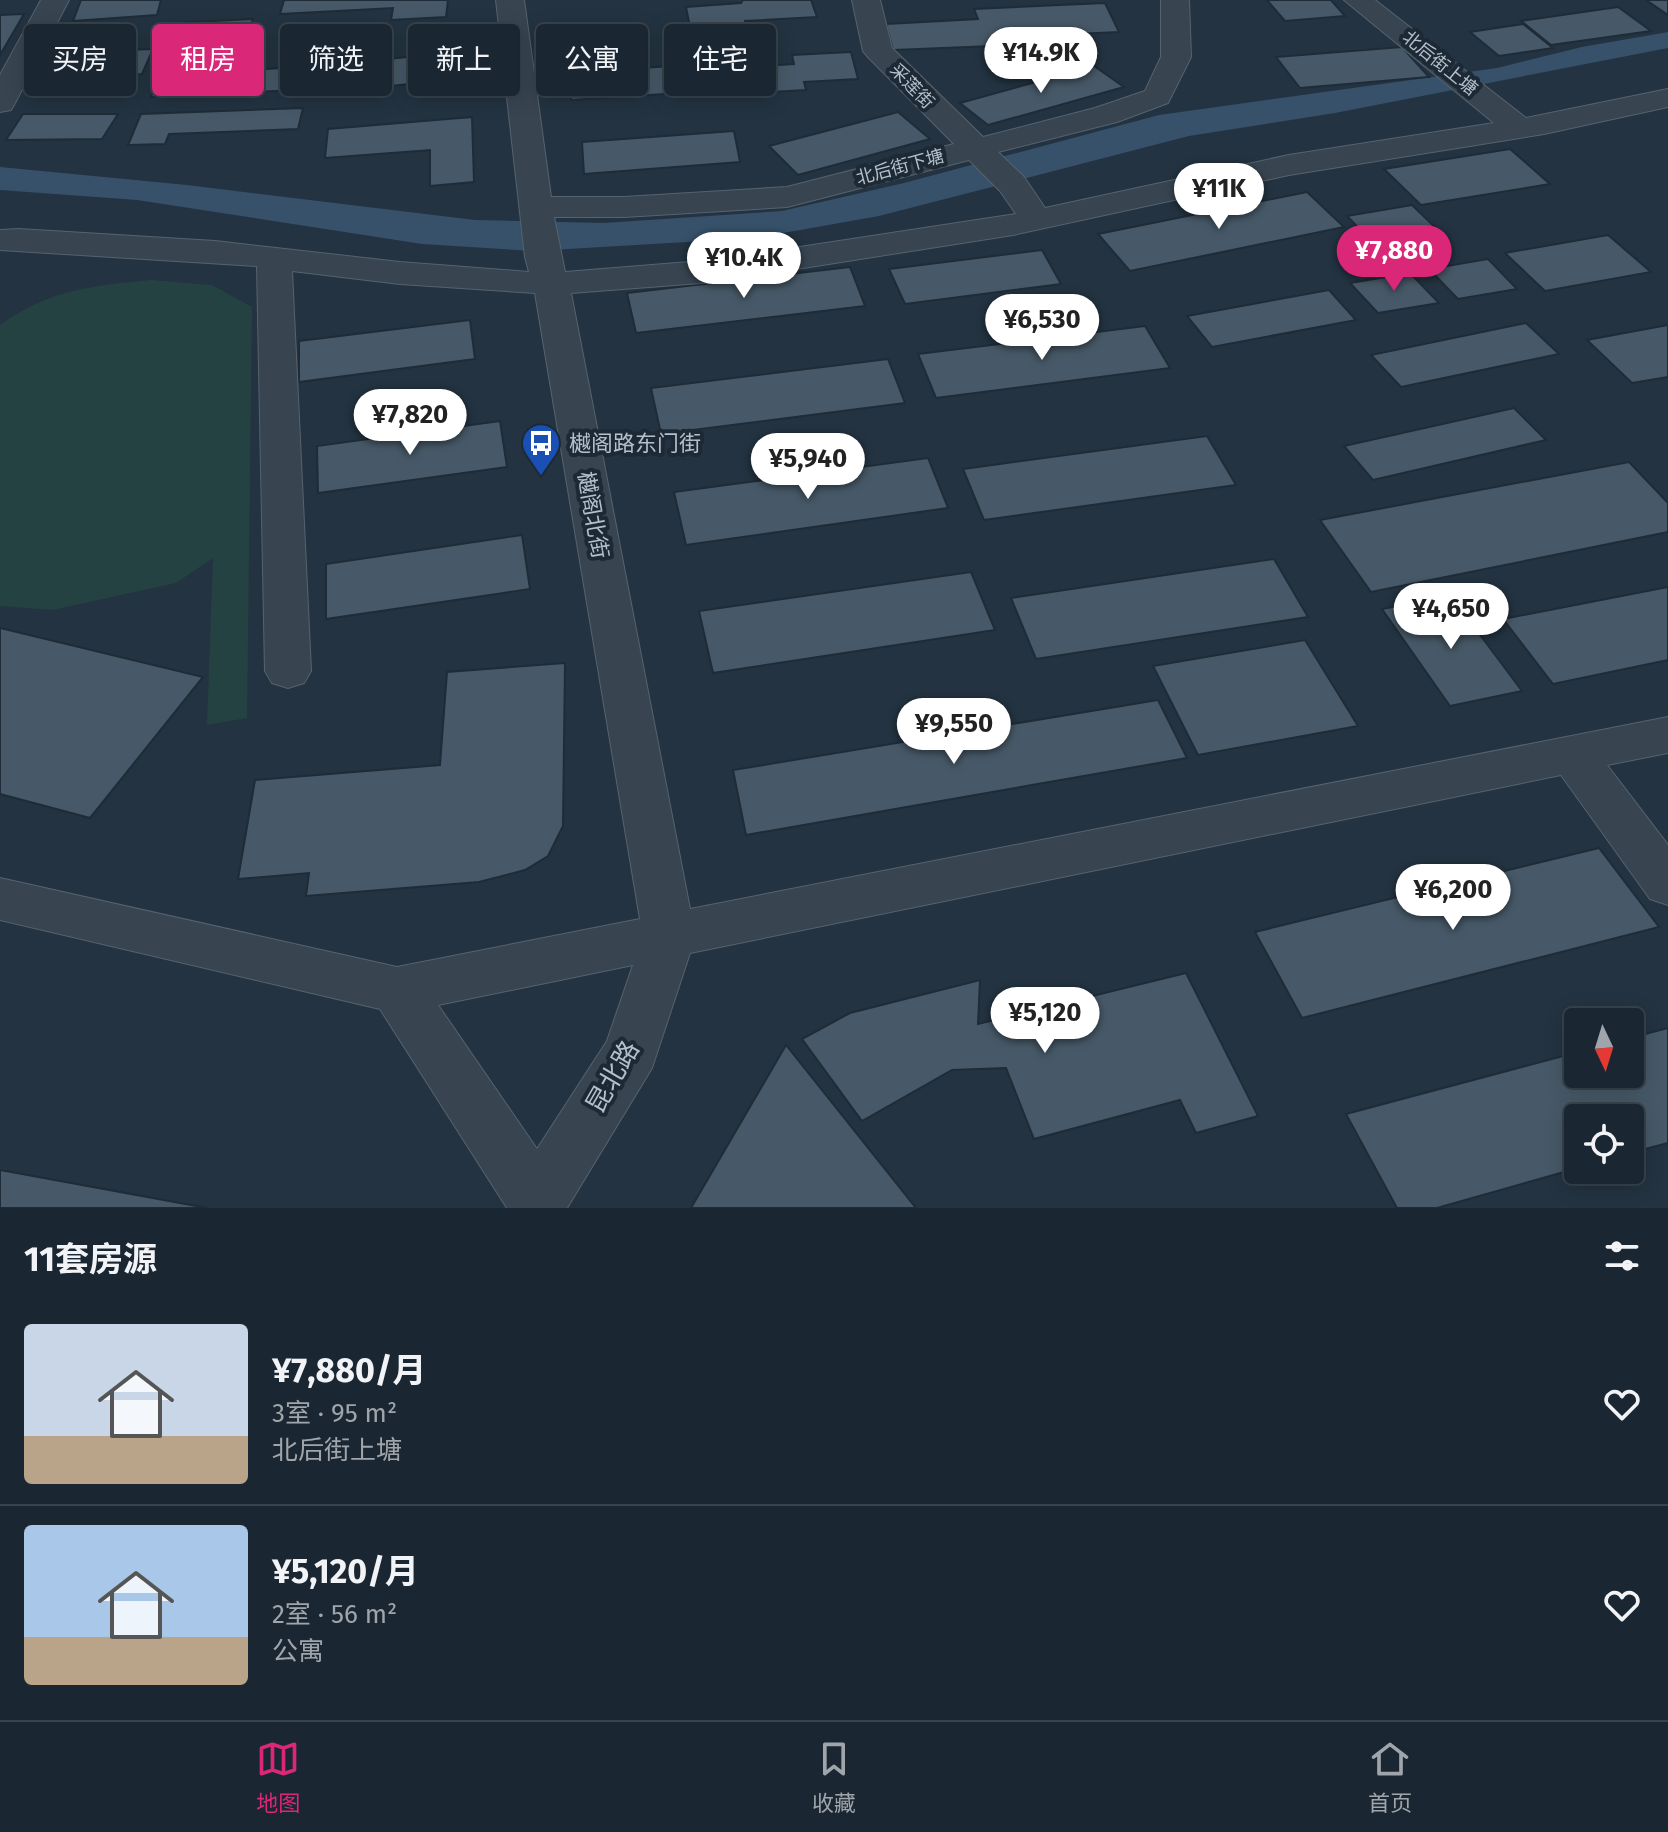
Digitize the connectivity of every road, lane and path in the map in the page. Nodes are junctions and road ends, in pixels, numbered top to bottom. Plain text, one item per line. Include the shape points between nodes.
1 (55, 0) edge
2 (510, 0) edge
3 (866, 0) edge
4 (1175, 0) edge
5 (1358, 0) edge
6 (1668, 98) edge
7 (0, 103) edge
8 (1520, 129) junction
9 (980, 151) junction
10 (537, 207) junction
11 (1037, 220) junction
12 (0, 240) edge
13 (274, 258) junction
14 (547, 270) junction
15 (288, 671) dead end
16 (1668, 735) edge
17 (1572, 754) junction
18 (1668, 884) edge
19 (0, 899) edge
20 (669, 935) junction
21 (397, 990) junction
22 (537, 1204) edge

1 - 7 street
2 - 10 street, 樾阁北街
3 - 9 street, 采莲街 via 878,51
4 - 9 street, 北后街下塘 via 1176,57 1157,97
5 - 8 street, 北后街上塘
6 - 8 street
8 - 11 street via 1289,165
9 - 10 street, 北后街下塘 via 787,197
9 - 11 street, 采莲街
10 - 14 street, 樾阁北街
11 - 14 street via 714,271
12 - 13 street
13 - 14 street via 400,273
13 - 15 street
14 - 20 street, 樾阁北街
16 - 17 street
17 - 18 street
17 - 20 street
19 - 21 street
20 - 21 street
20 - 22 street, 昆北路 via 632,1051
21 - 22 street

